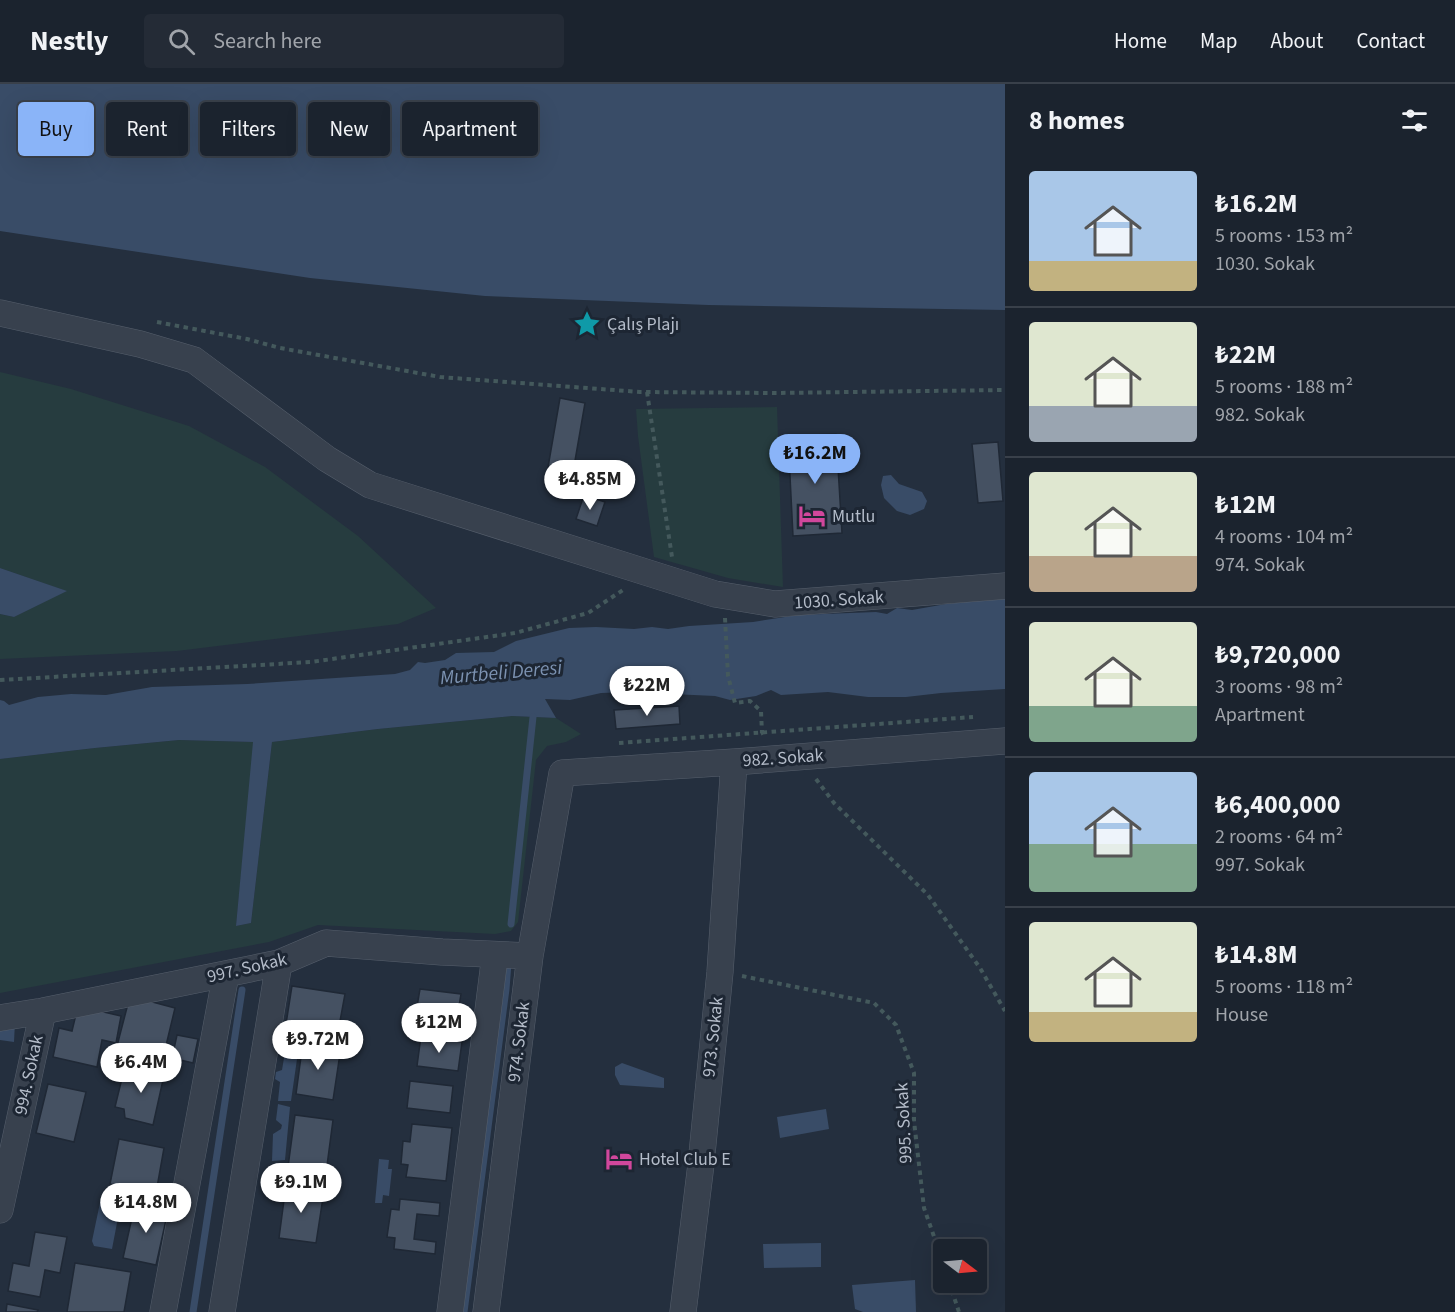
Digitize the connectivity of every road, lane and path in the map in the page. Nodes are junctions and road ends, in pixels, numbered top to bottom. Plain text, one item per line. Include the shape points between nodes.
1 (0, 313) edge
2 (247, 339) dead end
3 (1005, 390) edge
4 (646, 392) junction
5 (648, 573) junction
6 (675, 582) junction
7 (1005, 586) edge
8 (716, 613) dead end
9 (0, 680) edge
10 (761, 711) dead end
11 (982, 717) dead end
12 (1005, 741) edge
13 (619, 743) dead end
14 (799, 757) junction
15 (734, 762) junction
16 (562, 773) joint
17 (495, 955) junction
18 (530, 956) junction
19 (279, 963) junction
20 (720, 972) junction
21 (226, 974) junction
22 (43, 1011) junction
23 (1005, 1011) edge
24 (0, 1018) edge
25 (0, 1210) edge
26 (935, 1239) edge
27 (953, 1293) edge
28 (163, 1312) edge
29 (222, 1312) edge
30 (450, 1312) edge
31 (486, 1312) edge
32 (683, 1312) edge
33 (959, 1312) edge

1 - 5 street, 1030. Sokak via 194,360 327,459 370,485
2 - 4 path via 440,377
3 - 4 path
4 - 6 path
5 - 6 street, 1030. Sokak
5 - 9 path via 588,614 515,633 311,662
6 - 7 street, 1030. Sokak via 715,594 775,604
8 - 10 path via 724,618 728,676 735,703 750,701
11 - 13 path
12 - 14 street, 982. Sokak
14 - 15 street, 982. Sokak
14 - 23 path via 834,803 928,895
15 - 16 street, 982. Sokak
15 - 20 street, 973. Sokak
16 - 18 street, 974. Sokak
17 - 18 street, 997. Sokak
17 - 19 street, 997. Sokak via 326,943
17 - 30 street
18 - 31 street, 974. Sokak
19 - 21 street, 997. Sokak
19 - 29 street
20 - 26 path, 995. Sokak via 874,1003 896,1025 914,1073 914,1121 924,1208
20 - 32 street, 973. Sokak
21 - 22 street, 997. Sokak
21 - 28 street
22 - 24 street, 997. Sokak
22 - 25 street, 994. Sokak
27 - 33 path

